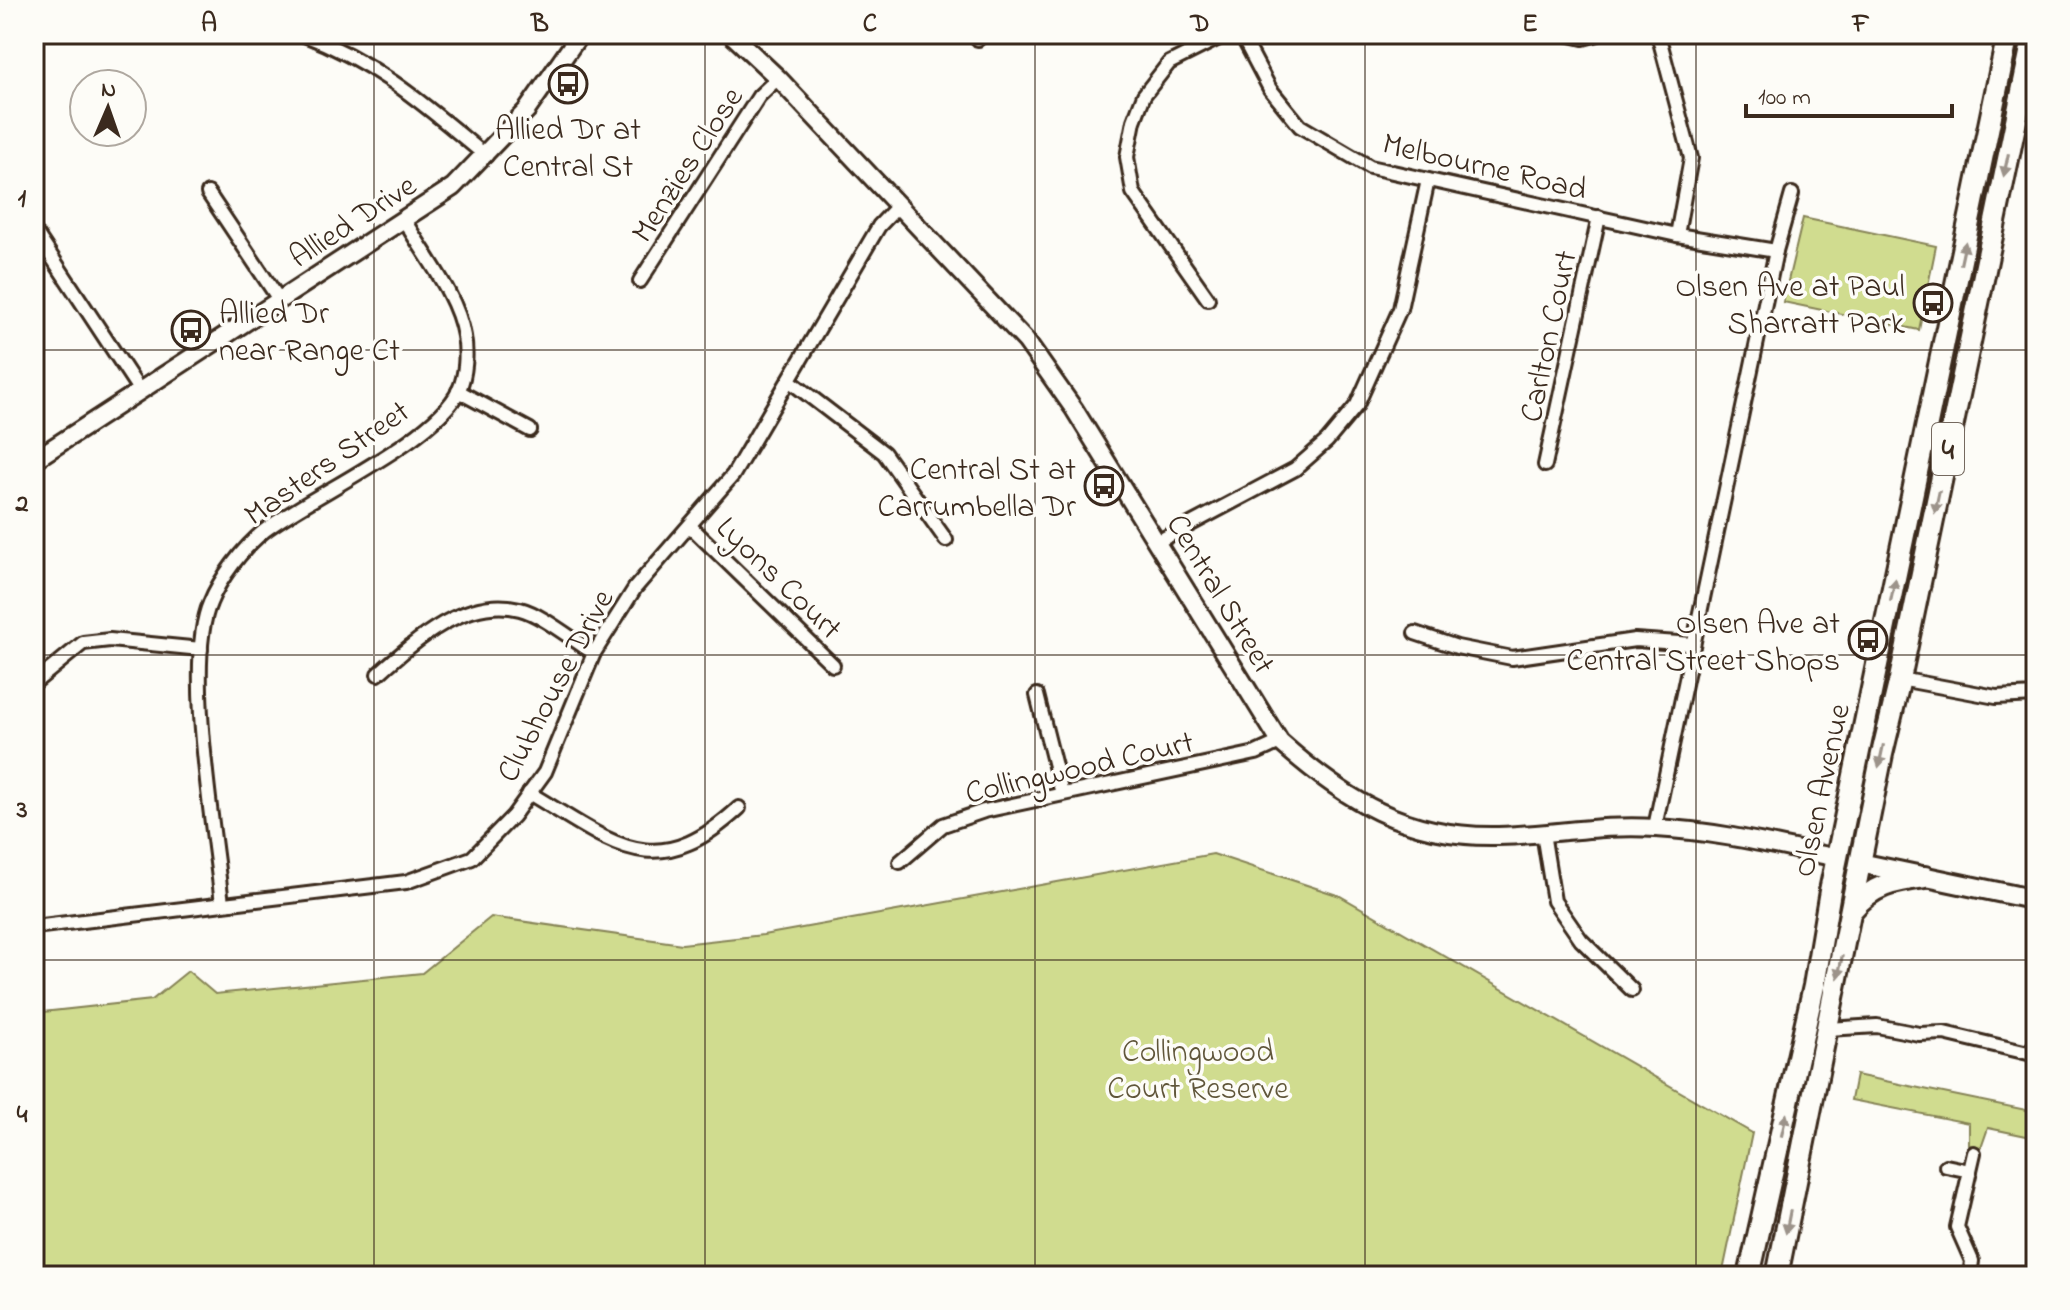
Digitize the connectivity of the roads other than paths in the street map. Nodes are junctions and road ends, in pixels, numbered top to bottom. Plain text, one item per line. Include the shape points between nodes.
1 (302, 34) edge
2 (580, 34) edge
3 (731, 34) edge
4 (1227, 34) edge
5 (1241, 34) edge
6 (1566, 34) edge
7 (1598, 34) edge
8 (1658, 34) edge
9 (2008, 34) edge
10 (2034, 34) edge
11 (778, 78) junction
12 (486, 156) junction
13 (1428, 180) junction
14 (208, 193) dead end
15 (1792, 194) dead end
16 (898, 206) junction
17 (1599, 217) junction
18 (403, 218) junction
19 (34, 230) edge
20 (1677, 235) junction
21 (1776, 251) junction
22 (640, 281) dead end
23 (1208, 299) dead end
24 (280, 301) junction
25 (790, 381) junction
26 (140, 391) junction
27 (458, 391) junction
28 (530, 430) dead end
29 (34, 460) edge
30 (1545, 465) dead end
31 (691, 527) junction
32 (946, 540) dead end
33 (1157, 542) junction
34 (1415, 633) dead end
35 (1693, 644) junction
36 (201, 649) junction
37 (594, 653) junction
38 (833, 665) dead end
39 (378, 674) dead end
40 (1900, 679) junction
41 (34, 683) edge
42 (1037, 695) dead end
43 (2036, 695) edge
44 (1280, 742) junction
45 (529, 793) junction
46 (1062, 794) junction
47 (739, 808) dead end
48 (1655, 827) junction
49 (1543, 833) junction
50 (1837, 858) junction
51 (900, 862) dead end
52 (1860, 863) junction
53 (1925, 877) junction
54 (2036, 900) edge
55 (222, 904) junction
56 (1851, 911) junction
57 (34, 927) edge
58 (1632, 990) dead end
59 (1828, 1029) junction
60 (2036, 1044) edge
61 (1974, 1153) dead end
62 (1946, 1166) dead end
63 (1970, 1171) junction
64 (1749, 1276) edge
65 (1777, 1276) edge
66 (1970, 1276) edge

1 - 12 street via 394,79
2 - 12 street, Allied Drive via 527,110
3 - 11 street, Central Street
4 - 23 street via 1169,63 1144,95 1127,157 1133,192
5 - 13 street, Melbourne Road via 1270,89 1300,126 1370,167
6 - 7 street
8 - 20 street via 1691,158
50 -> 9 main road, Olsen Avenue / 4
10 -> 40 main road, Olsen Avenue / 4
11 - 16 street, Central Street
11 - 22 street, Menzies Close via 759,96
12 - 18 street, Allied Drive via 453,187
13 - 17 street, Melbourne Road
13 - 33 street via 1400,309 1357,405 1295,469
14 - 24 street
15 - 21 street
16 - 25 street, Clubhouse Drive via 879,226
16 - 33 street, Central Street via 1035,352
17 - 20 street, Melbourne Road
17 - 30 street, Carlton Court
18 - 24 street, Allied Drive
18 - 27 street via 461,322 465,360
19 - 26 street
20 - 21 street, Melbourne Road
21 - 35 street
24 - 26 street, Allied Drive
25 - 31 street, Clubhouse Drive via 733,475
25 - 32 street via 884,453
26 - 29 street, Allied Drive
27 - 28 street
27 - 36 street, Masters Street via 426,427 261,534 209,604
31 - 37 street, Clubhouse Drive via 635,588
31 - 38 street, Lyons Court
33 - 44 street, Central Street
34 - 35 street via 1512,658 1635,640
35 - 48 street
36 - 41 street via 110,640 83,643
36 - 55 street, Masters Street
37 - 39 street via 521,609 487,608 420,637
37 - 45 street, Clubhouse Drive via 545,772
40 - 43 street via 1996,697
40 -> 52 main road, Olsen Avenue / 4
42 - 46 street
44 - 46 street, Collingwood Court via 1256,753
44 - 49 street, Central Street via 1344,794 1404,823 1464,835
45 - 47 street via 593,831 645,853 685,848
45 - 55 street, Clubhouse Drive via 472,858 406,882
46 - 51 street, Collingwood Court via 943,825
48 - 49 street, Central Street
48 - 50 street, Central Street
49 - 58 street via 1554,901 1581,940
50 - 52 main road
64 -> 50 main road, Olsen Avenue / 4
52 - 53 main road
52 - 56 main road, Olsen Avenue / 4
53 - 54 main road
53 - 56 main road via 1881,886
55 - 57 street, Clubhouse Drive
56 -> 59 main road, Olsen Avenue / 4
59 - 60 street via 1877,1026 1944,1033 2028,1053
59 -> 65 main road, Olsen Avenue / 4
61 - 63 street
62 - 63 street
63 - 66 street via 1957,1227 1972,1261

